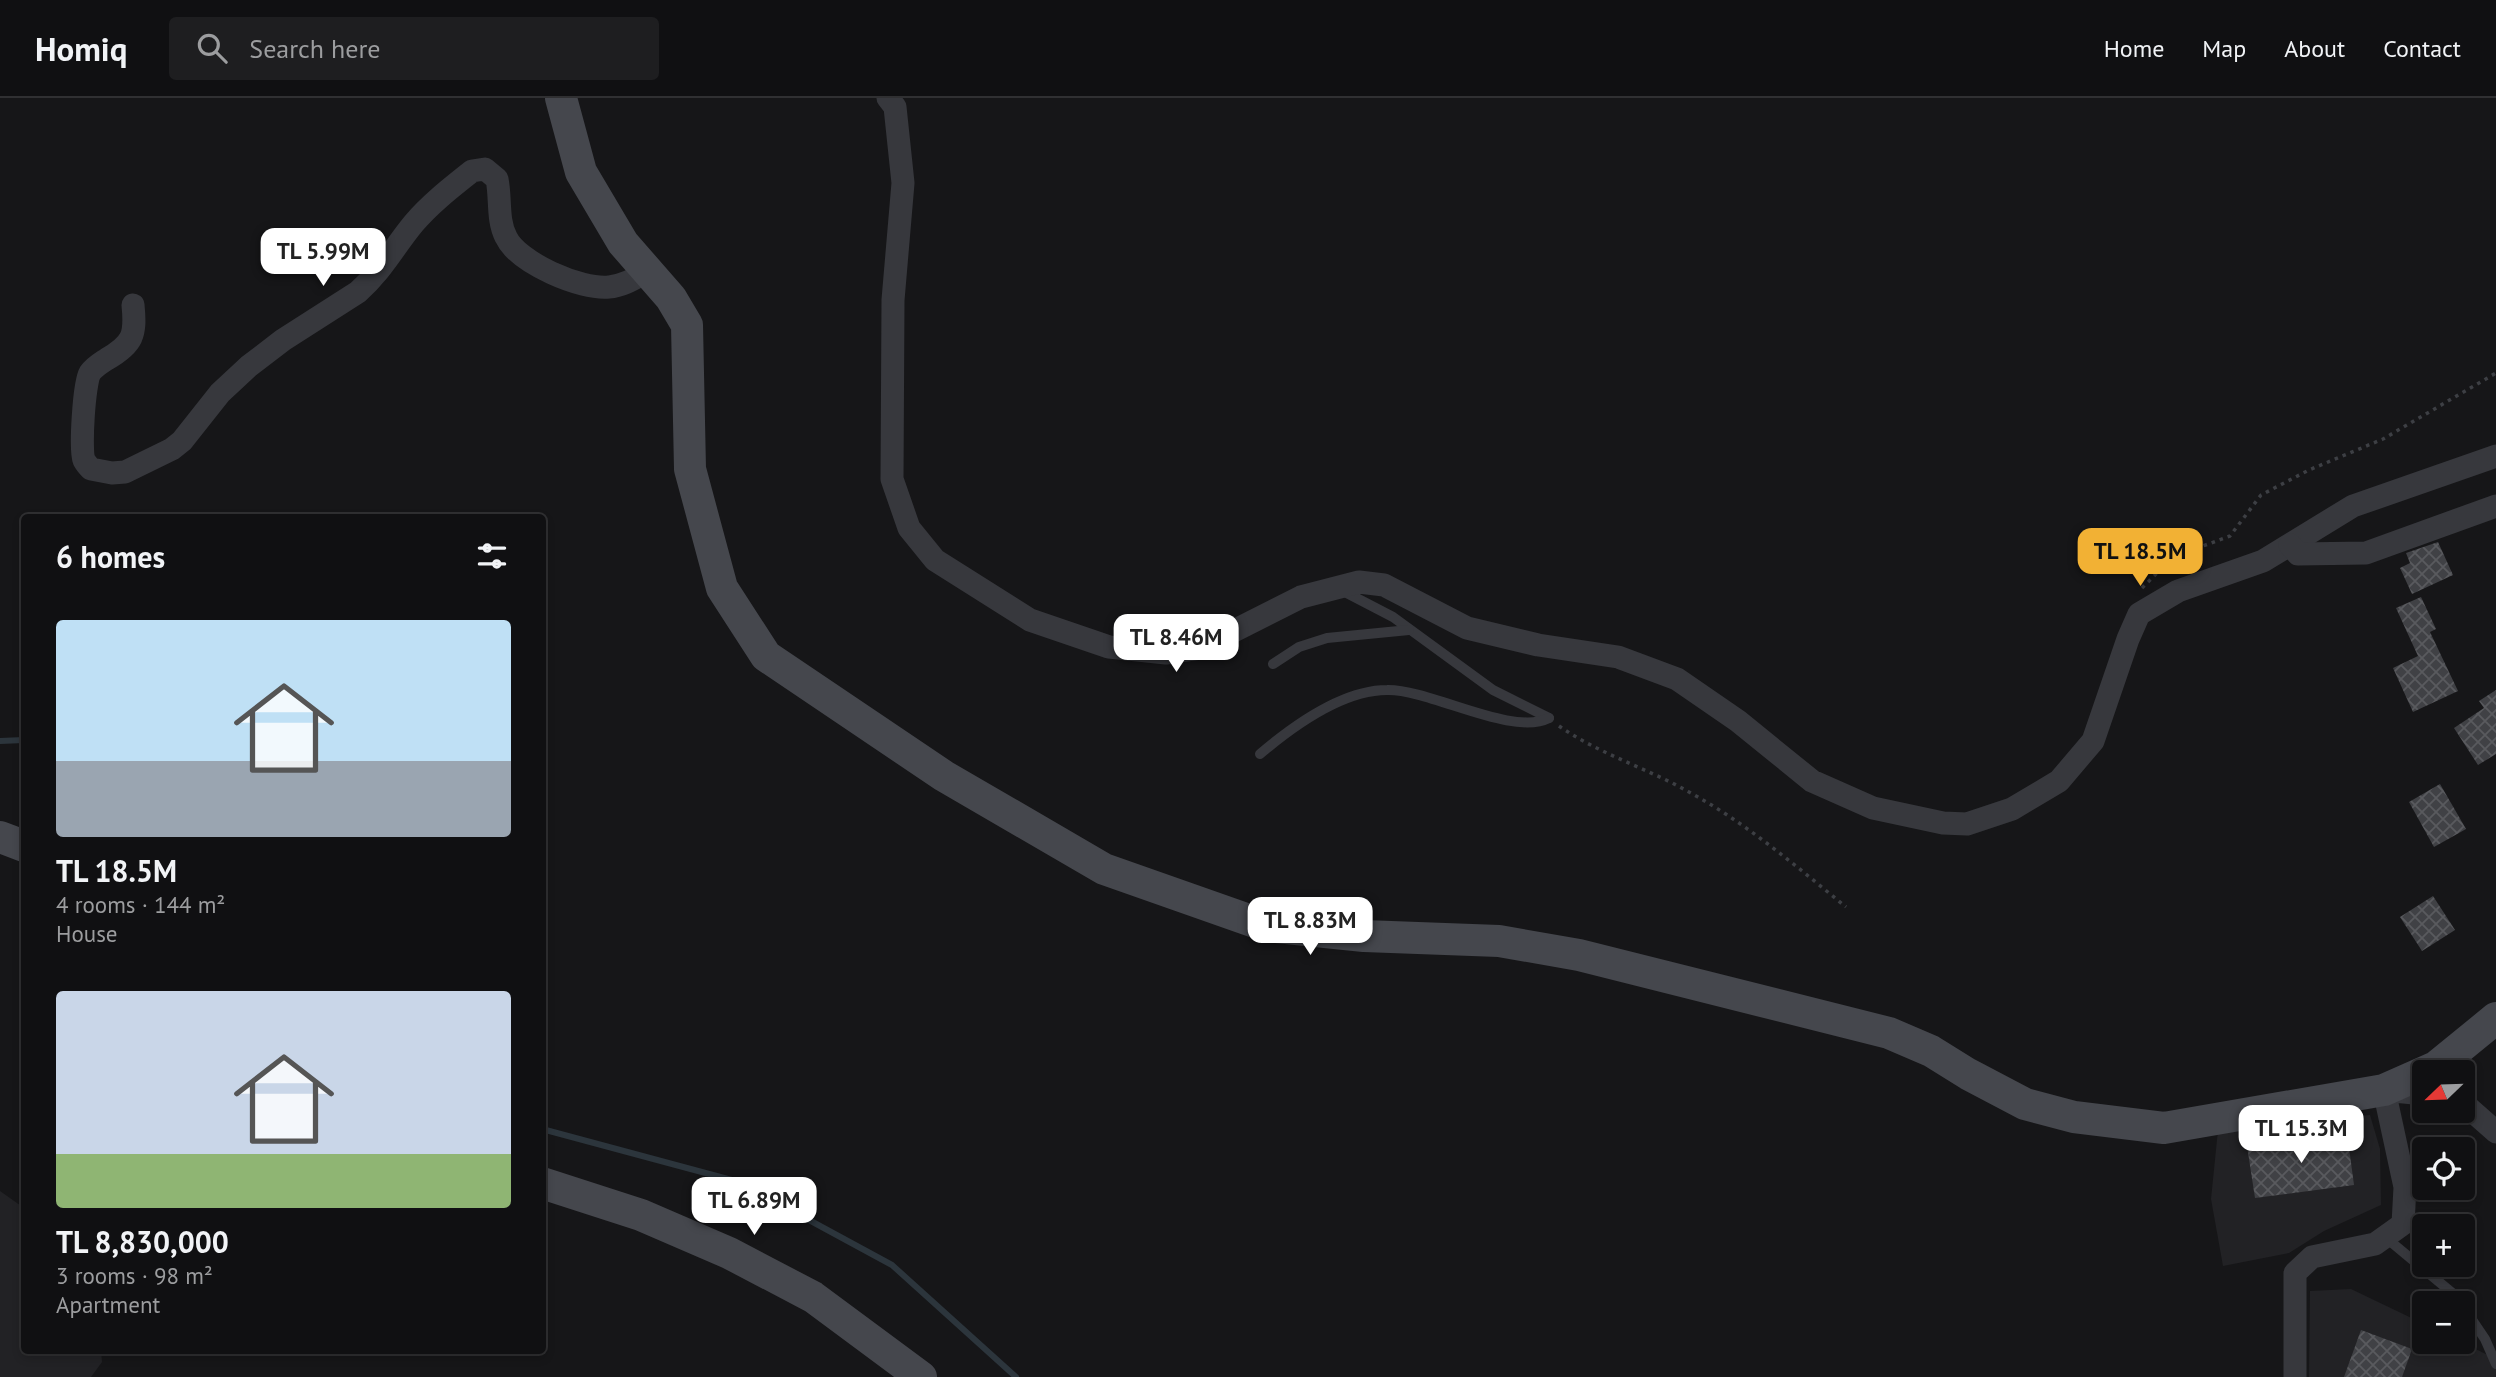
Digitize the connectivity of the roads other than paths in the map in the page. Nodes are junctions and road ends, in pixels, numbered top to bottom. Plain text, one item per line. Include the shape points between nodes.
1 (561, 98) edge
2 (888, 98) edge
3 (648, 271) junction
4 (132, 305) dead end
5 (2496, 456) edge
6 (2496, 506) edge
7 (2290, 545) junction
8 (1336, 587) junction
9 (1409, 630) junction
10 (1273, 664) dead end
11 (1260, 754) dead end
12 (0, 837) edge
13 (21, 845) edge
14 (2496, 1018) edge
15 (2384, 1090) junction
16 (2412, 1093) edge
17 (2475, 1113) edge
18 (2496, 1132) edge
19 (546, 1184) edge
20 (2385, 1237) junction
21 (2450, 1291) edge
22 (2475, 1324) edge
23 (2496, 1364) edge
24 (921, 1377) edge
25 (2295, 1377) edge

1 - 3 street via 581,172 623,243
2 - 8 street via 895,107 902,183 893,300 892,479 909,528 935,560 1030,621 1109,647 1166,653 1200,648 1301,597
3 - 4 street via 618,286 595,287 529,262 506,238 494,175 485,169 472,171 415,222 368,283 249,366 220,393 182,441 125,472 112,473 91,469 83,456 84,409 88,377 128,344 134,329
3 - 15 street via 687,325 690,470 722,588 766,656 944,776 1104,869 1266,926 1364,936 1499,941 1579,955 1889,1033 2025,1104 2074,1117 2164,1128
5 - 7 street via 2353,506
6 - 7 street via 2366,553 2298,554
7 - 8 street via 2263,561 2178,591 2138,614 2093,741 2059,781 2012,809 1967,824 1873,808 1812,781 1677,679 1618,657 1467,628 1384,585 1359,582
8 - 9 lane
9 - 10 lane via 1327,638
9 - 11 lane via 1493,690 1549,719 1532,723 1507,720 1401,691 1376,691 1314,714
12 - 13 street
14 - 15 street via 2436,1066
15 - 16 street
15 - 20 street via 2405,1187 2403,1224
17 - 18 street
19 - 24 street via 641,1215 729,1253 813,1297
20 - 21 lane
20 - 25 street via 2375,1244 2312,1257 2295,1273
22 - 23 lane

